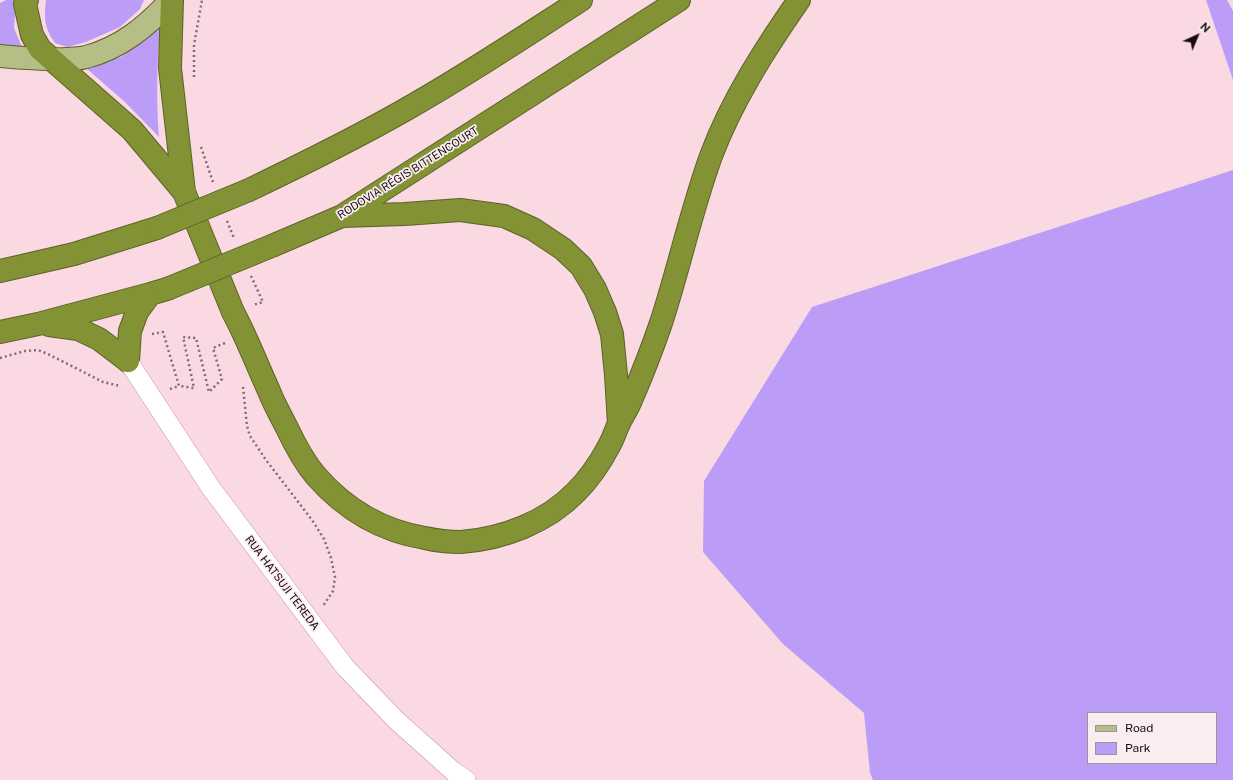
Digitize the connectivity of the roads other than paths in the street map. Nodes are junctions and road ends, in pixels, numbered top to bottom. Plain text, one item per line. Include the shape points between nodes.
1 (27, 0) edge
2 (172, 0) edge
3 (580, 0) edge
4 (679, 0) edge
5 (799, 0) edge
6 (0, 56) edge
7 (53, 59) junction
8 (184, 192) junction
9 (342, 216) junction
10 (0, 271) edge
11 (158, 291) junction
12 (38, 324) junction
13 (0, 332) edge
14 (128, 361) junction
15 (619, 424) junction
16 (466, 780) edge

1 - 7 highway via 25,4 32,35 40,49
2 - 7 main road via 134,35 110,48 85,58
2 - 8 highway via 170,68
3 - 10 highway, bridge via 465,75 403,111 249,190 157,228 74,254
4 - 9 highway, RODOVIA RÉGIS BITTENCOURT
5 - 15 highway via 753,69 712,154 661,322 643,371
6 - 7 main road
7 - 8 highway via 132,130
8 - 15 highway via 233,312 298,451 315,475 337,498 376,524 400,533 448,542 497,537 519,529 556,509 576,492 600,462
9 - 11 highway, RODOVIA RÉGIS BITTENCOURT, bridge
9 - 15 highway via 460,210 504,216 533,229 563,249 581,266 605,312 612,334
11 - 12 highway, RODOVIA RÉGIS BITTENCOURT
11 - 14 highway via 137,312 130,331
12 - 13 highway, RODOVIA RÉGIS BITTENCOURT
12 - 14 highway via 78,329 99,339
14 - 16 street, RUA HATSUJI TEREDA via 211,488 345,667 396,720

